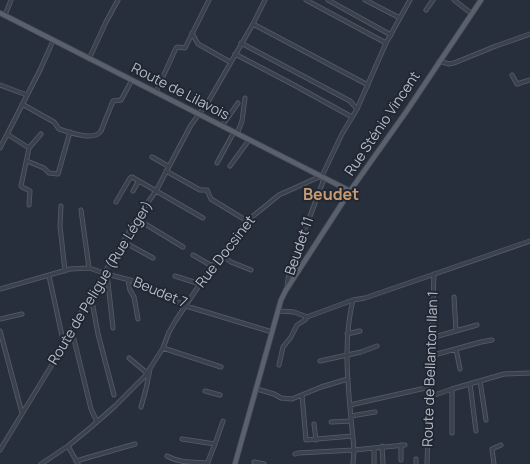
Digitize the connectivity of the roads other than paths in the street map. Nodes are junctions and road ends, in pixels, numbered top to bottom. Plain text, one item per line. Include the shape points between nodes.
1 (10, 0) edge
2 (118, 0) edge
3 (209, 0) edge
4 (265, 0) edge
5 (306, 0) edge
6 (328, 0) edge
7 (365, 0) edge
8 (410, 0) edge
9 (433, 0) edge
10 (454, 0) edge
11 (481, 0) edge
12 (426, 10) dead end
13 (2, 14) edge
14 (472, 14) junction
15 (400, 18) junction
16 (253, 24) junction
17 (192, 34) junction
18 (530, 34) edge
19 (390, 35) junction
20 (53, 41) junction
21 (386, 43) junction
22 (241, 44) junction
23 (235, 54) junction
24 (89, 59) junction
25 (439, 61) junction
26 (230, 62) junction
27 (512, 75) dead end
28 (132, 80) junction
29 (530, 80) edge
30 (0, 85) edge
31 (368, 85) junction
32 (156, 92) junction
33 (27, 95) junction
34 (245, 98) dead end
35 (238, 103) dead end
36 (22, 104) junction
37 (357, 108) junction
38 (199, 114) junction
39 (352, 117) junction
40 (222, 126) junction
41 (70, 132) junction
42 (235, 133) junction
43 (7, 134) junction
44 (41, 134) dead end
45 (249, 140) junction
46 (0, 148) edge
47 (30, 148) junction
48 (152, 157) dead end
49 (27, 161) junction
50 (217, 163) dead end
51 (168, 166) junction
52 (230, 166) dead end
53 (166, 171) junction
54 (321, 178) junction
55 (138, 182) junction
56 (133, 191) dead end
57 (156, 191) junction
58 (350, 191) junction
59 (116, 202) dead end
60 (29, 205) dead end
61 (61, 206) dead end
62 (81, 210) dead end
63 (203, 218) dead end
64 (137, 219) junction
65 (247, 221) junction
66 (530, 241) edge
67 (124, 242) junction
68 (183, 246) dead end
69 (193, 255) dead end
70 (221, 255) junction
71 (154, 258) dead end
72 (212, 266) junction
73 (90, 268) junction
74 (251, 270) dead end
75 (65, 271) junction
76 (106, 274) junction
77 (434, 274) junction
78 (49, 276) junction
79 (175, 276) dead end
80 (128, 280) junction
81 (200, 284) junction
82 (0, 289) edge
83 (286, 290) junction
84 (91, 296) junction
85 (454, 298) dead end
86 (353, 300) junction
87 (186, 306) junction
88 (278, 311) junction
89 (22, 314) dead end
90 (307, 317) junction
91 (138, 319) dead end
92 (0, 320) edge
93 (477, 325) dead end
94 (113, 328) dead end
95 (72, 330) junction
96 (0, 331) edge
97 (360, 331) dead end
98 (456, 331) junction
99 (272, 332) junction
100 (347, 334) junction
101 (431, 338) junction
102 (492, 340) dead end
103 (64, 346) junction
104 (377, 346) dead end
105 (163, 348) junction
106 (456, 349) junction
107 (347, 355) junction
108 (430, 356) junction
109 (129, 358) dead end
110 (320, 361) dead end
111 (279, 365) dead end
112 (150, 367) junction
113 (221, 367) dead end
114 (460, 369) dead end
115 (147, 373) junction
116 (530, 373) edge
117 (348, 378) junction
118 (480, 381) junction
119 (470, 384) junction
120 (430, 387) junction
121 (257, 389) junction
122 (452, 389) junction
123 (205, 391) dead end
124 (114, 395) dead end
125 (220, 395) dead end
126 (302, 395) junction
127 (429, 397) junction
128 (350, 406) junction
129 (141, 407) dead end
130 (375, 412) dead end
131 (22, 413) junction
132 (351, 418) junction
133 (486, 420) dead end
134 (223, 421) dead end
135 (97, 422) junction
136 (330, 422) dead end
137 (314, 424) dead end
138 (476, 431) dead end
139 (452, 432) dead end
140 (352, 436) junction
141 (182, 439) dead end
142 (316, 440) junction
143 (135, 444) dead end
144 (216, 444) junction
145 (501, 445) dead end
146 (68, 446) junction
147 (382, 446) junction
148 (374, 448) junction
149 (0, 450) edge
150 (354, 450) junction
151 (295, 454) dead end
152 (167, 456) dead end
153 (416, 459) dead end
154 (401, 460) dead end
155 (77, 462) edge
156 (254, 462) dead end
157 (45, 463) edge
158 (207, 463) edge
159 (41, 464) edge
160 (235, 464) edge
161 (264, 464) edge
162 (353, 464) edge
163 (374, 464) edge
164 (383, 464) edge
165 (416, 464) edge
166 (427, 464) edge
167 (494, 464) edge

1 - 13 street
2 - 24 street
3 - 17 street
4 - 16 street, Route de Peligue (Rue Léger)
5 - 21 street
6 - 19 street
7 - 15 street
8 - 15 street, Beudet 11
9 - 12 street
10 - 14 street
11 - 14 main road, Rue Sténio Vincent
13 - 20 main road, Route de Lilavois
14 - 25 main road, Rue Sténio Vincent
15 - 19 street, Beudet 11
16 - 22 street, Route de Peligue (Rue Léger)
16 - 31 street
17 - 26 street via 198,44
17 - 32 street via 185,48 176,48
18 - 25 street via 454,63
19 - 21 street, Beudet 11
20 - 24 main road, Route de Lilavois
20 - 33 street
21 - 31 street, Beudet 11
22 - 23 street, Route de Peligue (Rue Léger)
22 - 37 street via 350,101
23 - 26 street, Route de Peligue (Rue Léger)
23 - 39 street
24 - 28 main road, Route de Lilavois
25 - 58 main road, Rue Sténio Vincent
26 - 38 street, Route de Peligue (Rue Léger)
27 - 29 street via 517,84
28 - 32 main road, Route de Lilavois
28 - 41 street via 121,100 113,101 99,134 92,136
30 - 33 street
31 - 37 street, Beudet 11
32 - 38 main road, Route de Lilavois
33 - 36 street
34 - 42 street via 242,121
35 - 40 street
36 - 41 street via 54,122 59,129
36 - 43 street
37 - 39 street, Beudet 11
38 - 40 main road, Route de Lilavois
38 - 51 street, Route de Peligue (Rue Léger) via 190,125
39 - 54 street, Beudet 11
40 - 42 main road, Route de Lilavois
41 - 49 street via 58,174 49,173
42 - 45 main road, Route de Lilavois
42 - 50 street
43 - 46 street
43 - 47 street
44 - 47 street
45 - 52 street
45 - 54 main road, Route de Lilavois
47 - 49 street
48 - 51 street
49 - 60 street via 21,186 30,191
51 - 53 street, Route de Peligue (Rue Léger)
53 - 57 street, Route de Peligue (Rue Léger)
53 - 65 street via 200,190 207,190 211,199
54 - 58 main road, Route de Lilavois
54 - 65 street, Rue Docsinet via 279,195
54 - 83 street, Beudet 11 via 289,272
55 - 56 street
55 - 57 street
55 - 59 street via 130,178
57 - 63 street
57 - 64 street, Route de Peligue (Rue Léger)
58 - 83 main road, Rue Sténio Vincent
61 - 75 street via 60,226
62 - 73 street
64 - 67 street, Route de Peligue (Rue Léger)
64 - 68 street
65 - 70 street, Rue Docsinet
66 - 77 street
67 - 71 street
67 - 76 street, Route de Peligue (Rue Léger)
69 - 72 street
70 - 72 street, Rue Docsinet
70 - 74 street
72 - 81 street, Rue Docsinet
73 - 75 street, Beudet 7
73 - 76 street, Beudet 7
75 - 78 street, Beudet 7
76 - 80 street, Beudet 7
76 - 84 street, Route de Peligue (Rue Léger)
76 - 94 street
77 - 86 street
77 - 101 street, Route de Bellanton Ilan 1
78 - 82 street, Beudet 7
78 - 103 street
79 - 81 street
80 - 87 street, Beudet 7 via 147,286
80 - 91 street
81 - 87 street, Rue Docsinet
83 - 88 main road, Rue Sténio Vincent
84 - 95 street, Route de Peligue (Rue Léger)
84 - 124 street
85 - 98 street
86 - 90 street
86 - 100 street
87 - 99 street, Beudet 7
87 - 105 street, Rue Docsinet via 169,332
88 - 90 street via 294,312
88 - 99 main road, Rue Sténio Vincent
89 - 92 street
90 - 111 street via 297,325 283,347
93 - 98 street
95 - 103 street, Route de Peligue (Rue Léger)
95 - 135 street via 91,409
96 - 131 street
97 - 100 street
98 - 101 street
99 - 121 main road, Rue Sténio Vincent
100 - 107 street
101 - 108 street, Route de Bellanton Ilan 1
102 - 106 street
103 - 131 street, Route de Peligue (Rue Léger)
104 - 107 street
105 - 112 street, Rue Docsinet
105 - 113 street
106 - 108 street
106 - 114 street
107 - 110 street
107 - 117 street
108 - 120 street, Route de Bellanton Ilan 1
109 - 115 street
112 - 115 street, Rue Docsinet
112 - 129 street
115 - 135 street, Rue Docsinet
116 - 118 street via 504,374
117 - 126 street
117 - 128 street
118 - 119 street
118 - 133 street
119 - 122 street
119 - 138 street
120 - 127 street, Route de Bellanton Ilan 1
120 - 128 street
121 - 126 street via 281,398 292,399
121 - 160 main road, Rue Sténio Vincent
122 - 127 street
122 - 139 street
123 - 125 street
126 - 142 street via 306,439
127 - 166 street, Route de Bellanton Ilan 1
128 - 132 street
130 - 132 street
131 - 149 street, Route de Peligue (Rue Léger)
132 - 136 street
132 - 140 street
134 - 144 street
135 - 146 street, Rue Docsinet
137 - 142 street
140 - 142 street
140 - 150 street
141 - 144 street
143 - 155 street
144 - 158 street
145 - 167 street via 493,449
146 - 155 street
146 - 157 street, Rue Docsinet
147 - 148 street
147 - 154 street via 403,445
147 - 164 street
148 - 150 street
148 - 163 street
150 - 151 street
150 - 162 street
152 - 158 street via 183,462
153 - 165 street
156 - 161 street
157 - 159 street, Rue Docsinet

